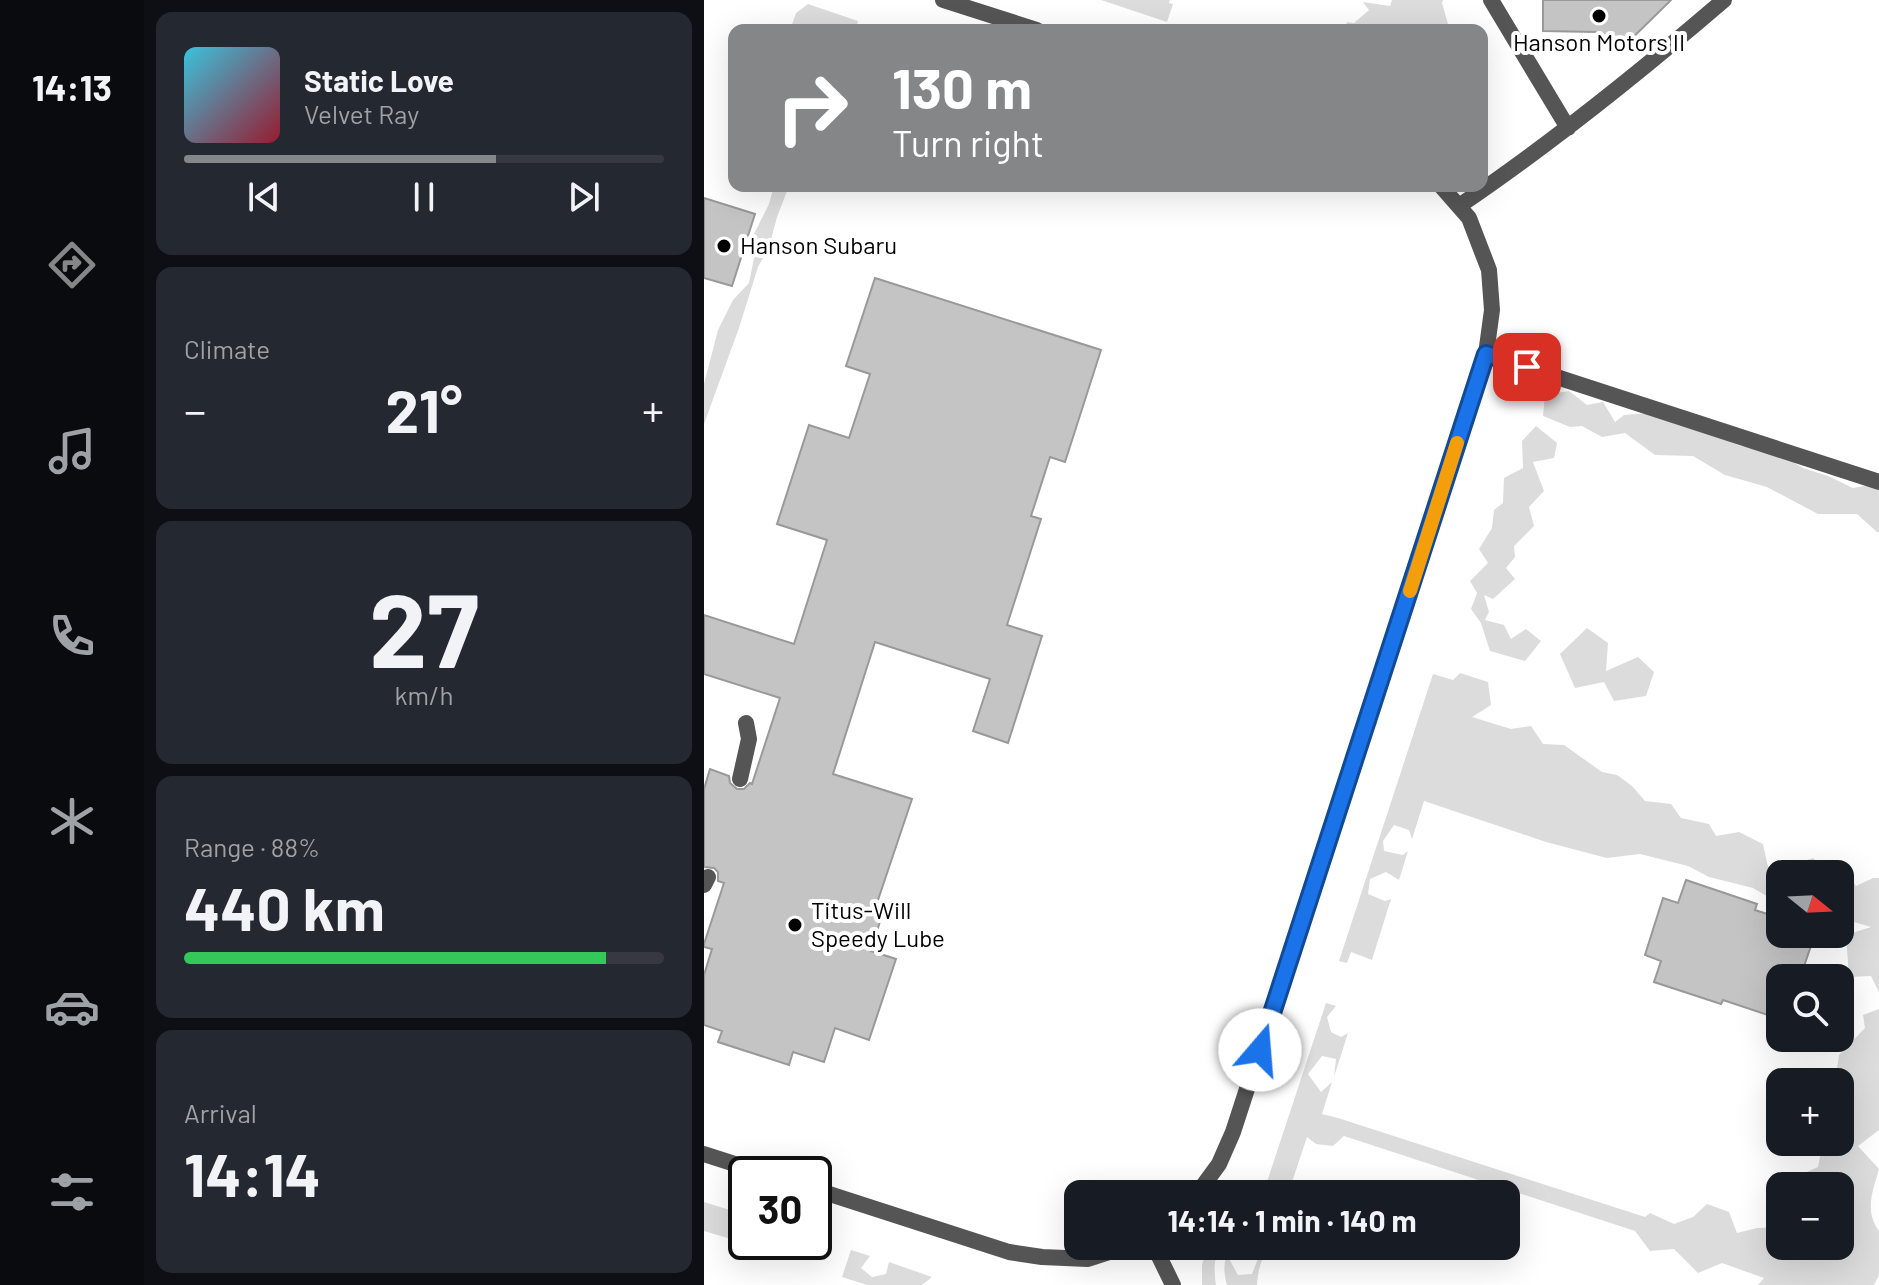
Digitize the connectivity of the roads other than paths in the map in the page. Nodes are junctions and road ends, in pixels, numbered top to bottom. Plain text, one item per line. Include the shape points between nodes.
1 (943, 0) edge
2 (1491, 0) edge
3 (1724, 0) edge
4 (1018, 24) edge
5 (1568, 128) junction
6 (1488, 185) edge
7 (1446, 192) edge
8 (1479, 192) edge
9 (1459, 206) junction
10 (1486, 354) junction
11 (1879, 482) edge
12 (746, 723) dead end
13 (740, 779) dead end
14 (704, 1154) edge
15 (728, 1162) edge
16 (1207, 1180) edge
17 (832, 1195) edge
18 (1064, 1258) edge
19 (1161, 1260) edge
20 (1173, 1285) edge

1 - 4 street
2 - 5 street
3 - 5 street
5 - 6 street
7 - 9 street
8 - 9 street
9 - 10 street via 1489,270 1492,310
10 - 11 street
10 - 16 street via 1233,1132
12 - 13 street via 749,739
14 - 15 street
17 - 18 street via 1009,1252
19 - 20 street

